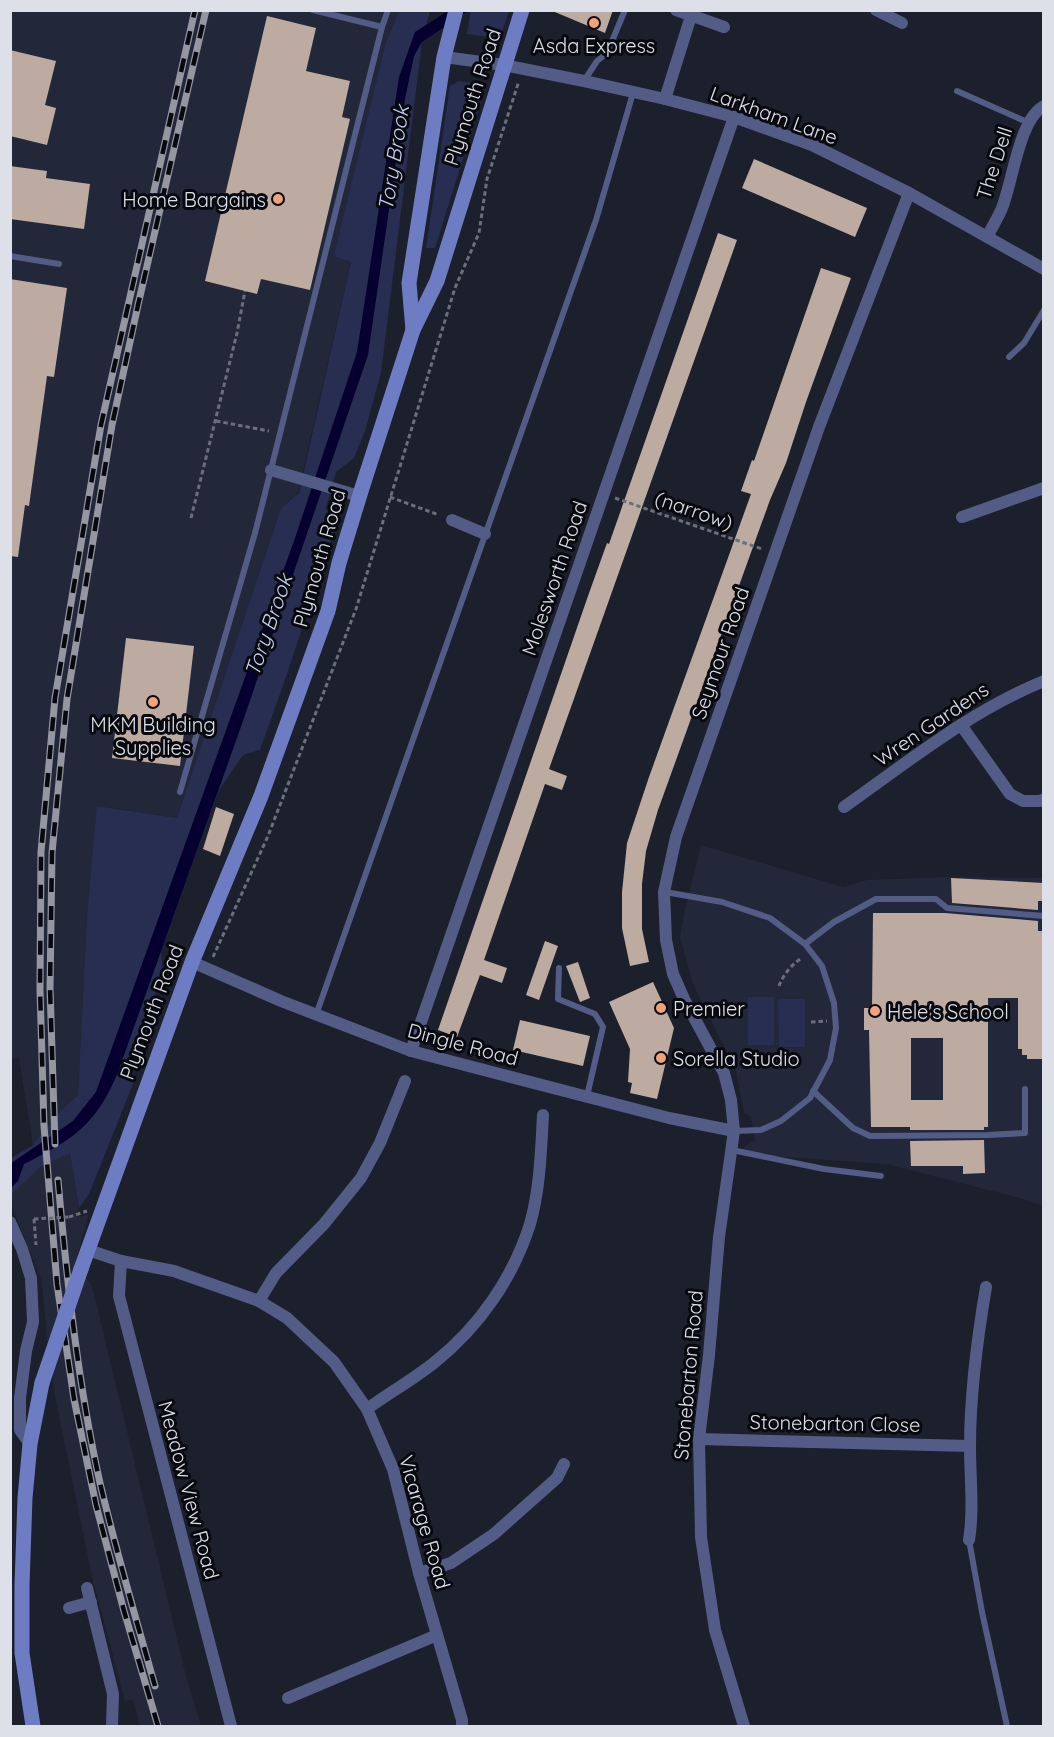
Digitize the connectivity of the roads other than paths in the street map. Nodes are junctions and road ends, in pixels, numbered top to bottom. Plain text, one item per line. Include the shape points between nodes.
1 (313, 10) edge
2 (388, 10) edge
3 (456, 10) edge
4 (522, 10) edge
5 (625, 10) edge
6 (676, 10) edge
7 (876, 10) edge
8 (691, 16) junction
9 (902, 23) dead end
10 (382, 27) junction
11 (724, 27) dead end
12 (444, 57) junction
13 (504, 65) junction
14 (584, 81) junction
15 (957, 91) dead end
16 (633, 93) junction
17 (665, 99) junction
18 (1044, 106) edge
19 (734, 117) junction
20 (1027, 122) junction
21 (909, 193) junction
22 (987, 237) junction
23 (10, 256) edge
24 (59, 264) dead end
25 (1044, 268) edge
26 (1044, 310) edge
27 (413, 330) junction
28 (1009, 357) dead end
29 (271, 470) junction
30 (1044, 488) edge
31 (359, 496) junction
32 (962, 517) dead end
33 (452, 520) road end
34 (484, 534) junction
35 (1044, 681) edge
36 (961, 725) junction
37 (180, 792) dead end
38 (1044, 799) edge
39 (844, 807) dead end
40 (664, 892) junction
41 (1044, 916) edge
42 (805, 944) junction
43 (192, 962) junction
44 (559, 968) dead end
45 (316, 1015) junction
46 (411, 1051) junction
47 (405, 1081) dead end
48 (1025, 1089) dead end
49 (813, 1091) junction
50 (587, 1096) junction
51 (543, 1115) dead end
52 (734, 1131) junction
53 (731, 1150) junction
54 (881, 1176) dead end
55 (10, 1222) edge
56 (88, 1250) junction
57 (121, 1261) junction
58 (986, 1287) dead end
59 (259, 1300) junction
60 (366, 1409) junction
61 (699, 1439) junction
62 (30, 1444) junction
63 (970, 1446) junction
64 (564, 1464) dead end
65 (969, 1540) joint
66 (419, 1573) junction
67 (87, 1588) dead end
68 (91, 1602) junction
69 (69, 1608) dead end
70 (437, 1635) junction
71 (288, 1698) dead end
72 (33, 1726) edge
73 (112, 1726) edge
74 (231, 1726) edge
75 (462, 1726) edge
76 (744, 1726) edge
77 (1007, 1726) edge

1 - 10 lane
2 - 10 lane
3 - 12 main road, Plymouth Road
4 - 13 main road, Plymouth Road
5 - 14 lane via 607,53
6 - 8 street
7 - 9 street
8 - 11 street
8 - 17 street
10 - 29 lane
12 - 13 street, Larkham Lane
12 - 27 main road, Plymouth Road via 409,283
13 - 14 street, Larkham Lane
13 - 27 main road, Plymouth Road via 436,281
14 - 16 street, Larkham Lane
15 - 20 lane
16 - 17 street, Larkham Lane
16 - 34 lane via 596,220
17 - 19 street, Larkham Lane
18 - 20 street, The Dell
19 - 21 street, Larkham Lane via 812,145
19 - 46 street, Molesworth Road
20 - 22 street, The Dell via 1002,207
21 - 22 street, Larkham Lane
21 - 40 street, Seymour Road via 819,427 676,837
22 - 25 street, Larkham Lane
23 - 24 lane
26 - 28 lane via 1024,343
27 - 31 main road, Plymouth Road
29 - 31 street
29 - 37 lane
30 - 32 street
31 - 43 main road, Plymouth Road via 328,611 261,796
33 - 34 street
34 - 45 lane
35 - 36 street, Wren Gardens via 1011,694
36 - 38 street via 1010,794 1023,801
36 - 39 street, Wren Gardens
40 - 42 lane via 722,902 770,918
40 - 52 street, Seymour Road via 666,940 673,974 724,1073
41 - 42 lane via 947,908 936,899 876,898
42 - 49 lane via 822,966 834,1003 836,1028 830,1060
43 - 45 street, Dingle Road
43 - 56 main road, Plymouth Road
44 - 50 lane via 558,999 595,1014 603,1027
45 - 46 street, Dingle Road
46 - 50 street, Dingle Road
47 - 59 street via 361,1178 324,1224 276,1273
48 - 49 lane via 1025,1133 968,1136 870,1136 854,1128
49 - 52 lane via 810,1098 781,1121 760,1130
50 - 52 street, Dingle Road
51 - 60 street via 540,1167 530,1222 515,1264 490,1305 466,1334 435,1363
52 - 53 street, Stonebarton Road
53 - 54 lane
53 - 61 street, Stonebarton Road
55 - 62 street via 31,1278 33,1322 20,1398 20,1430
56 - 57 street, Vicarage Road
56 - 62 main road, Plymouth Road, bridge via 42,1383
57 - 59 street, Vicarage Road via 174,1271
57 - 74 street, Meadow View Road via 119,1296
58 - 63 street via 975,1354
59 - 60 street, Vicarage Road via 287,1318 334,1362
60 - 66 street, Vicarage Road via 393,1469
61 - 63 street, Stonebarton Close
61 - 76 street, Stonebarton Road via 701,1537 716,1630
62 - 72 main road, Plymouth Road via 23,1542 22,1653
63 - 65 street
64 - 66 street via 556,1478 494,1534 450,1563
65 - 77 lane
66 - 70 street, Vicarage Road
67 - 68 street
68 - 69 street
68 - 73 street via 112,1694
70 - 71 street
70 - 75 street, Vicarage Road

